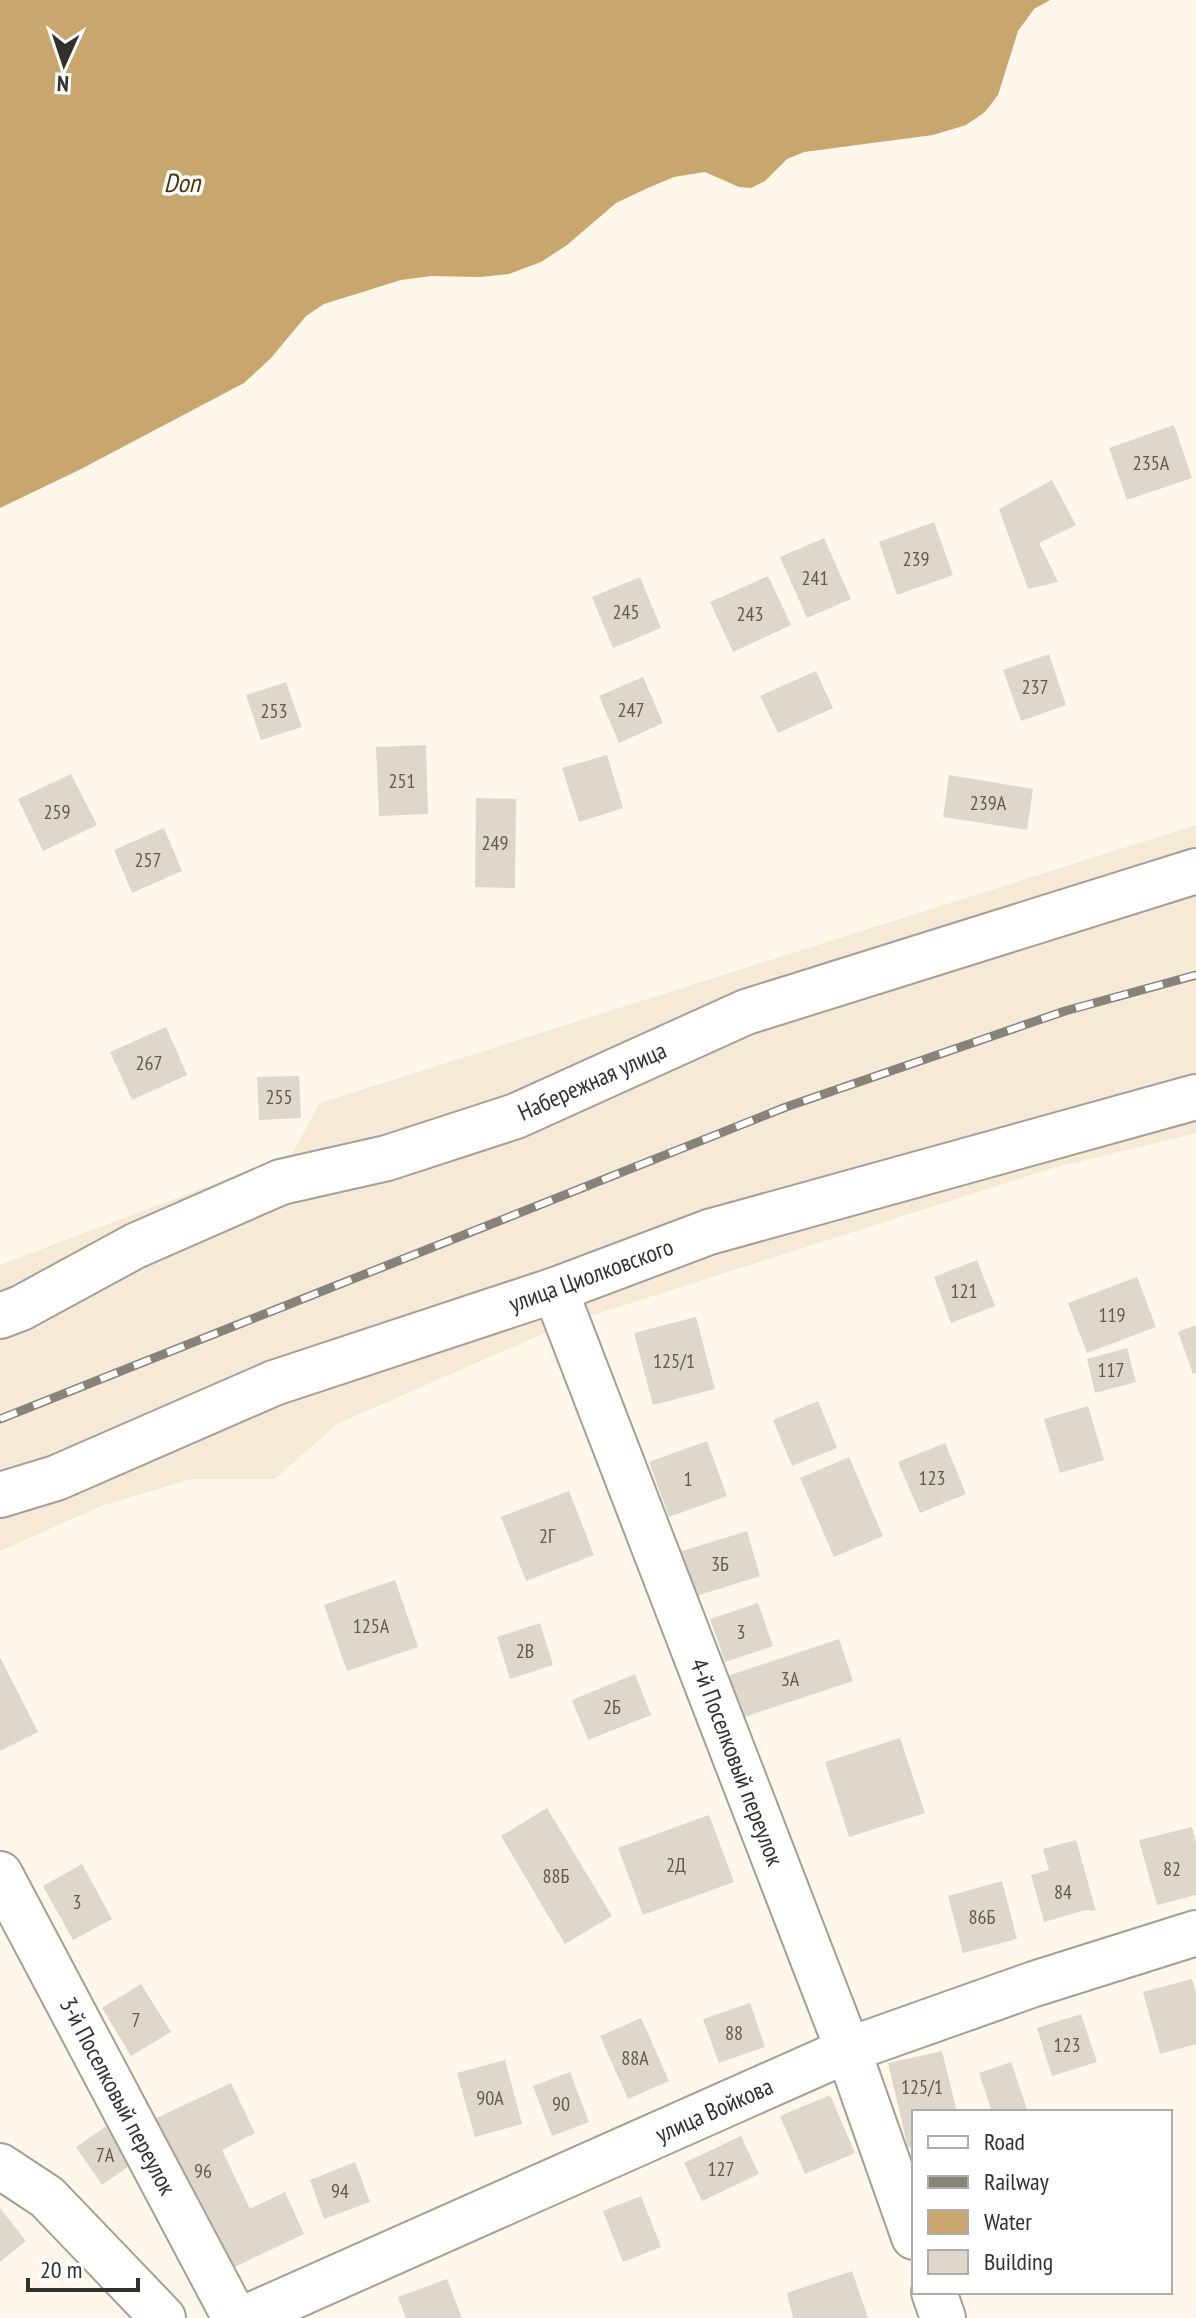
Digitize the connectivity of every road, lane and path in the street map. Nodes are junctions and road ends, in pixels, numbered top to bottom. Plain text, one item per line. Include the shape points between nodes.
1 (1196, 871) edge
2 (1196, 1097) edge
3 (555, 1290) junction
4 (0, 1316) edge
5 (0, 1495) edge
6 (0, 1874) edge
7 (1196, 1933) edge
8 (848, 2050) junction
9 (0, 2166) edge
10 (912, 2231) edge
11 (935, 2294) edge
12 (163, 2318) edge
13 (235, 2318) edge
14 (245, 2318) edge
15 (943, 2318) edge

1 - 4 street, Набережная улица via 746,1012 516,1116 387,1158 281,1182 135,1246
2 - 3 street, улица Циолковского via 709,1232
3 - 5 street, улица Циолковского via 274,1383 56,1478
3 - 8 street, 4-й Поселковый переулок
6 - 13 street, 3-й Поселковый переулок
7 - 8 street, улица Войкова
8 - 10 street, 4-й Поселковый переулок
8 - 14 street, улица Войкова
9 - 12 street via 47,2197
11 - 15 street

